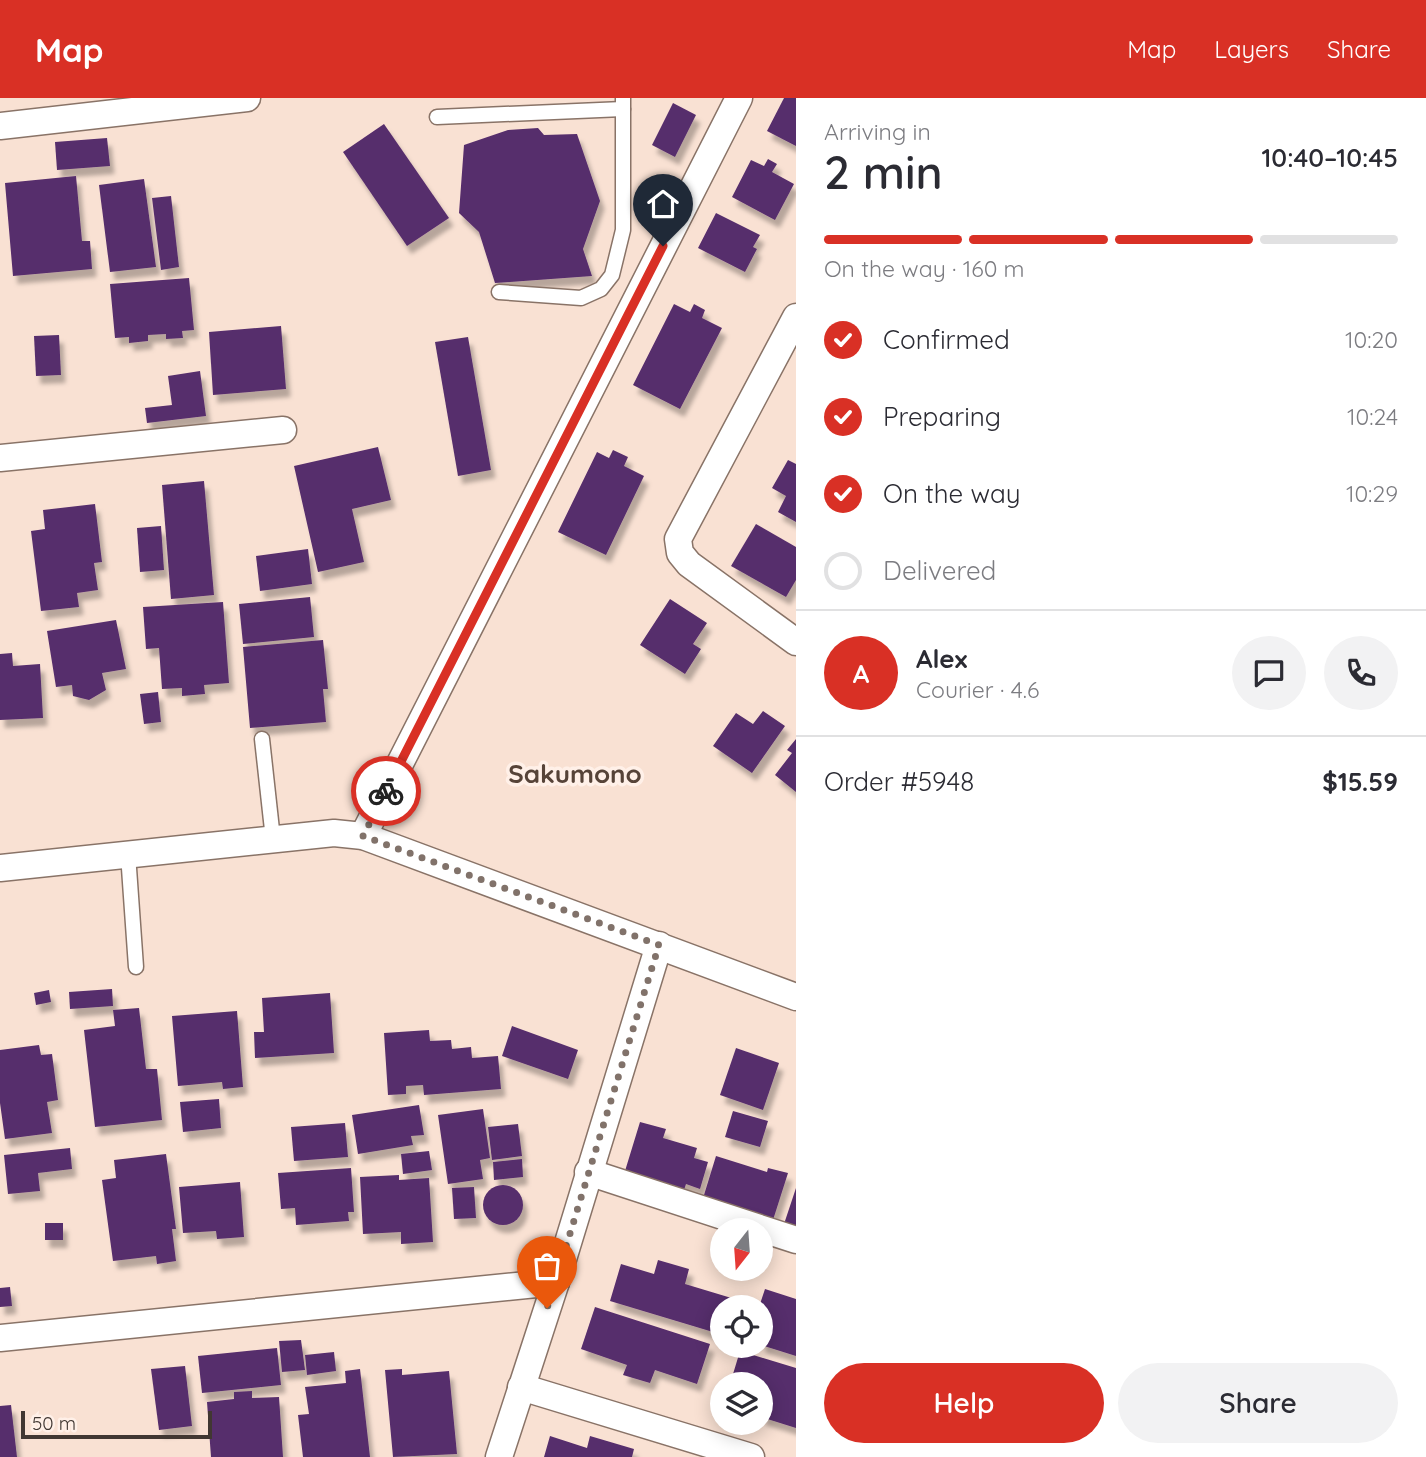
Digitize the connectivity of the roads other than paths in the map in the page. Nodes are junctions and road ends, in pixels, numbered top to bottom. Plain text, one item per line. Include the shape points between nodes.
1 (247, 98) edge
2 (739, 98) edge
3 (623, 104) edge
4 (437, 117) dead end
5 (0, 126) edge
6 (499, 292) dead end
7 (793, 329) edge
8 (283, 430) dead end
9 (0, 458) edge
10 (796, 642) edge
11 (262, 738) dead end
12 (363, 836) junction
13 (273, 839) junction
14 (128, 854) junction
15 (0, 868) edge
16 (659, 945) junction
17 (136, 967) dead end
18 (796, 997) edge
19 (588, 1172) junction
20 (796, 1240) edge
21 (556, 1282) junction
22 (0, 1338) edge
23 (521, 1387) junction
24 (499, 1457) edge
25 (751, 1457) edge

1 - 5 street
2 - 12 street
3 - 4 lane
3 - 6 lane via 623,230 612,275 601,289 580,298
7 - 10 street via 678,539 680,553 689,564
8 - 9 street
11 - 13 lane
12 - 13 street via 334,833
12 - 16 street
13 - 14 street
14 - 15 street
14 - 17 lane
16 - 18 street
16 - 19 street
19 - 20 street
19 - 21 street
21 - 22 street
21 - 23 street
23 - 24 street
23 - 25 street

